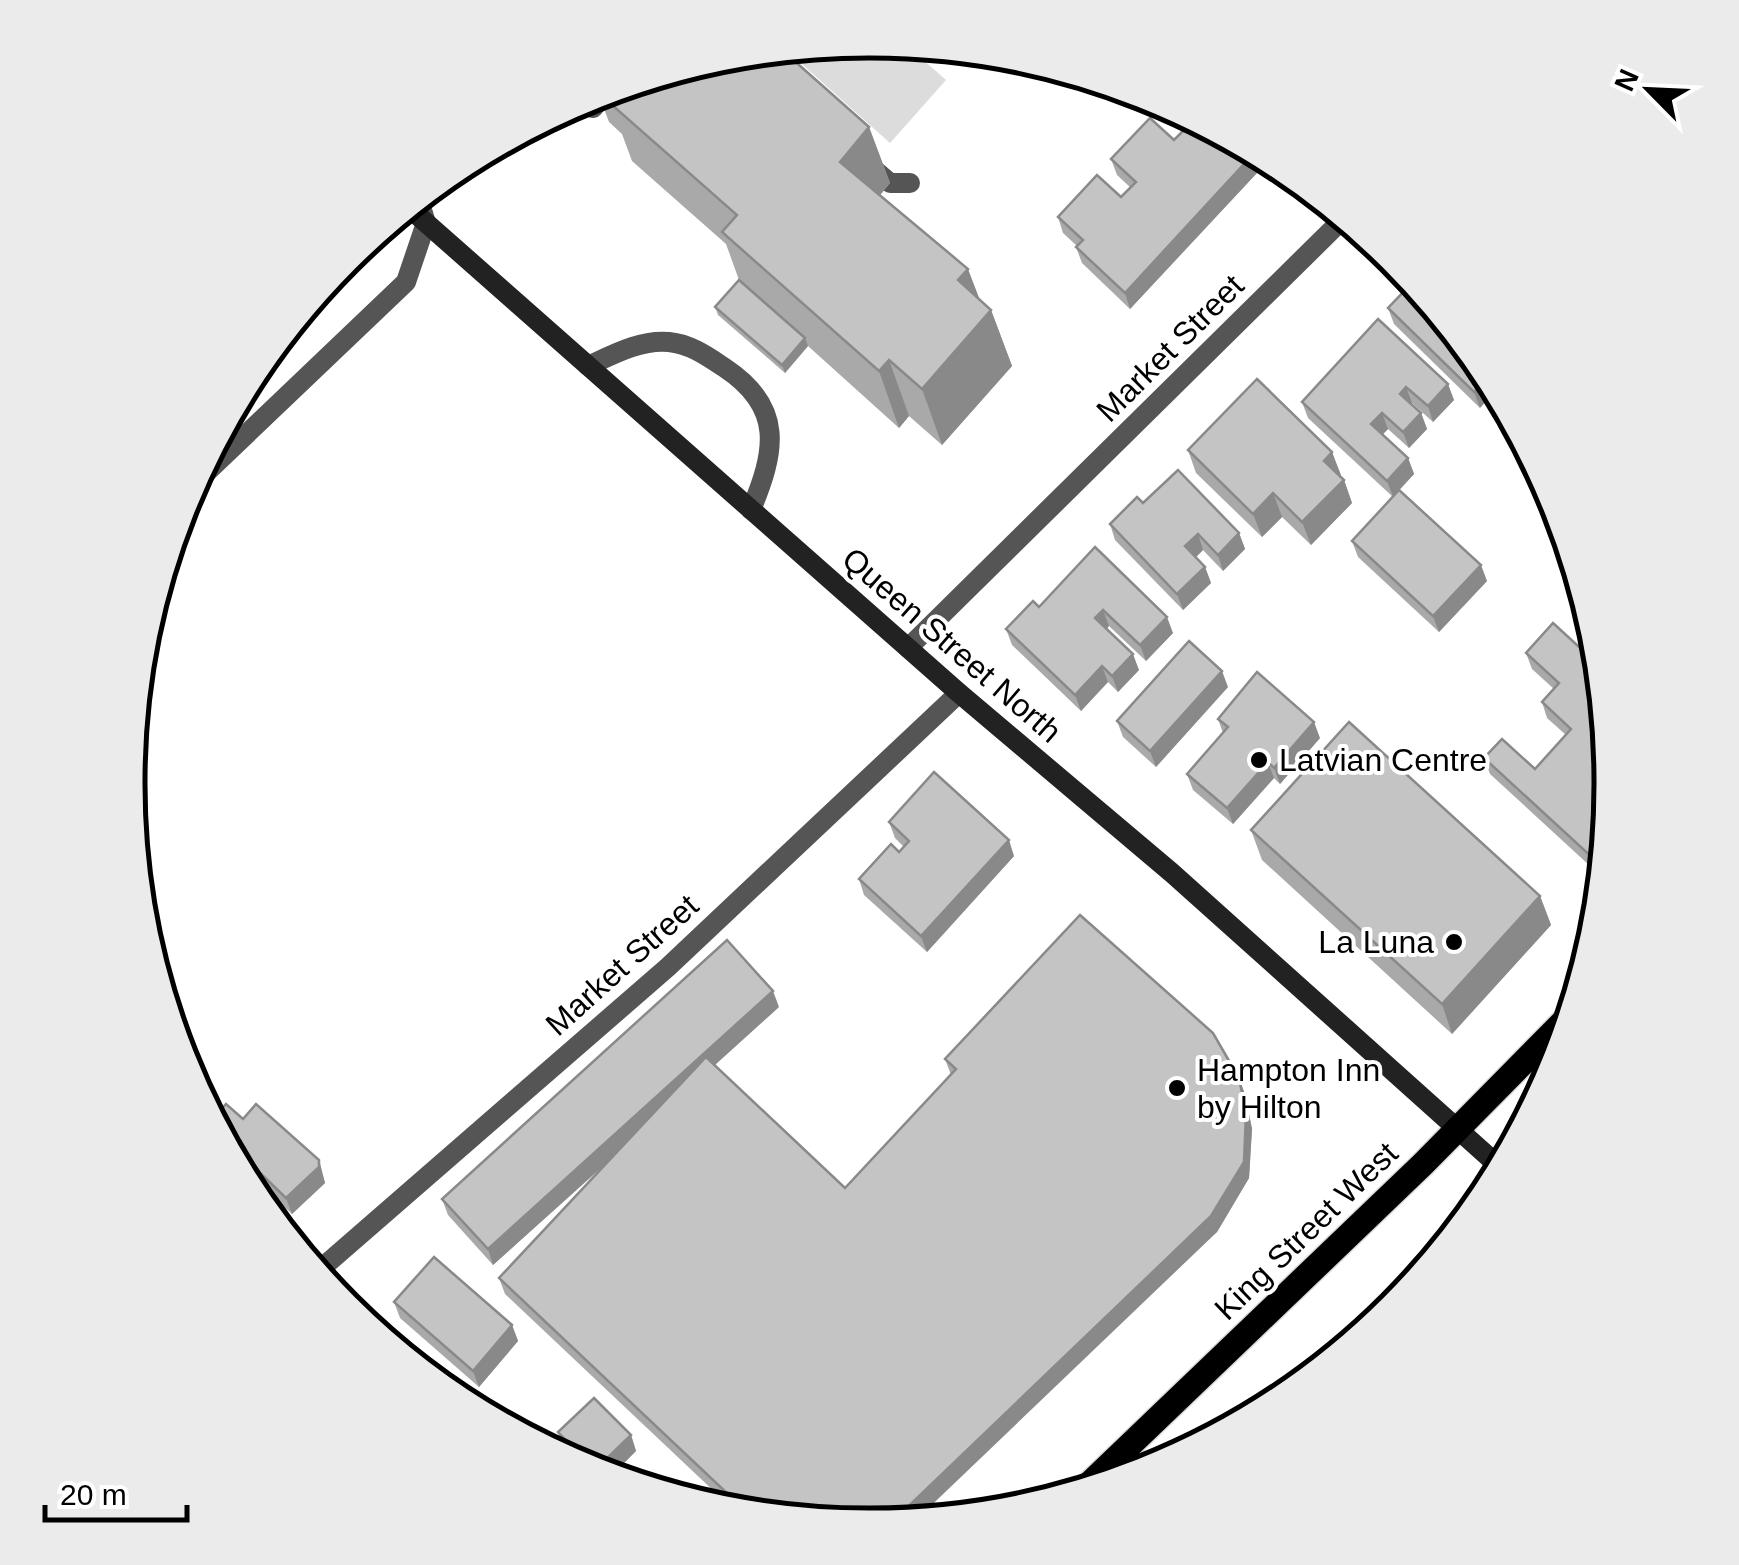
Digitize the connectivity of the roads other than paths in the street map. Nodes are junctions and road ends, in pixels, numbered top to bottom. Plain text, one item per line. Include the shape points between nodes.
1 (846, 144) edge
2 (910, 183) dead end
3 (422, 211) edge
4 (418, 215) edge
5 (426, 223) junction
6 (1335, 227) edge
7 (588, 366) junction
8 (221, 459) edge
9 (751, 510) junction
10 (908, 648) junction
11 (960, 693) junction
12 (1548, 1038) edge
13 (1457, 1130) junction
14 (1489, 1157) edge
15 (327, 1264) edge
16 (1106, 1468) edge

1 - 2 street via 890,183
3 - 5 street
4 - 5 main road, Queen Street North
5 - 7 main road, Queen Street North
5 - 8 street via 406,282
6 - 10 street, Market Street
7 - 9 main road, Queen Street North
7 - 9 street via 668,342 698,350 740,378 762,405 771,432 772,453
9 - 10 main road, Queen Street North
10 - 11 main road, Queen Street North
11 - 13 main road, Queen Street North
11 - 15 street, Market Street via 668,967
12 - 13 main road, King Street West
13 - 14 main road, Queen Street North
13 - 16 main road, King Street West

